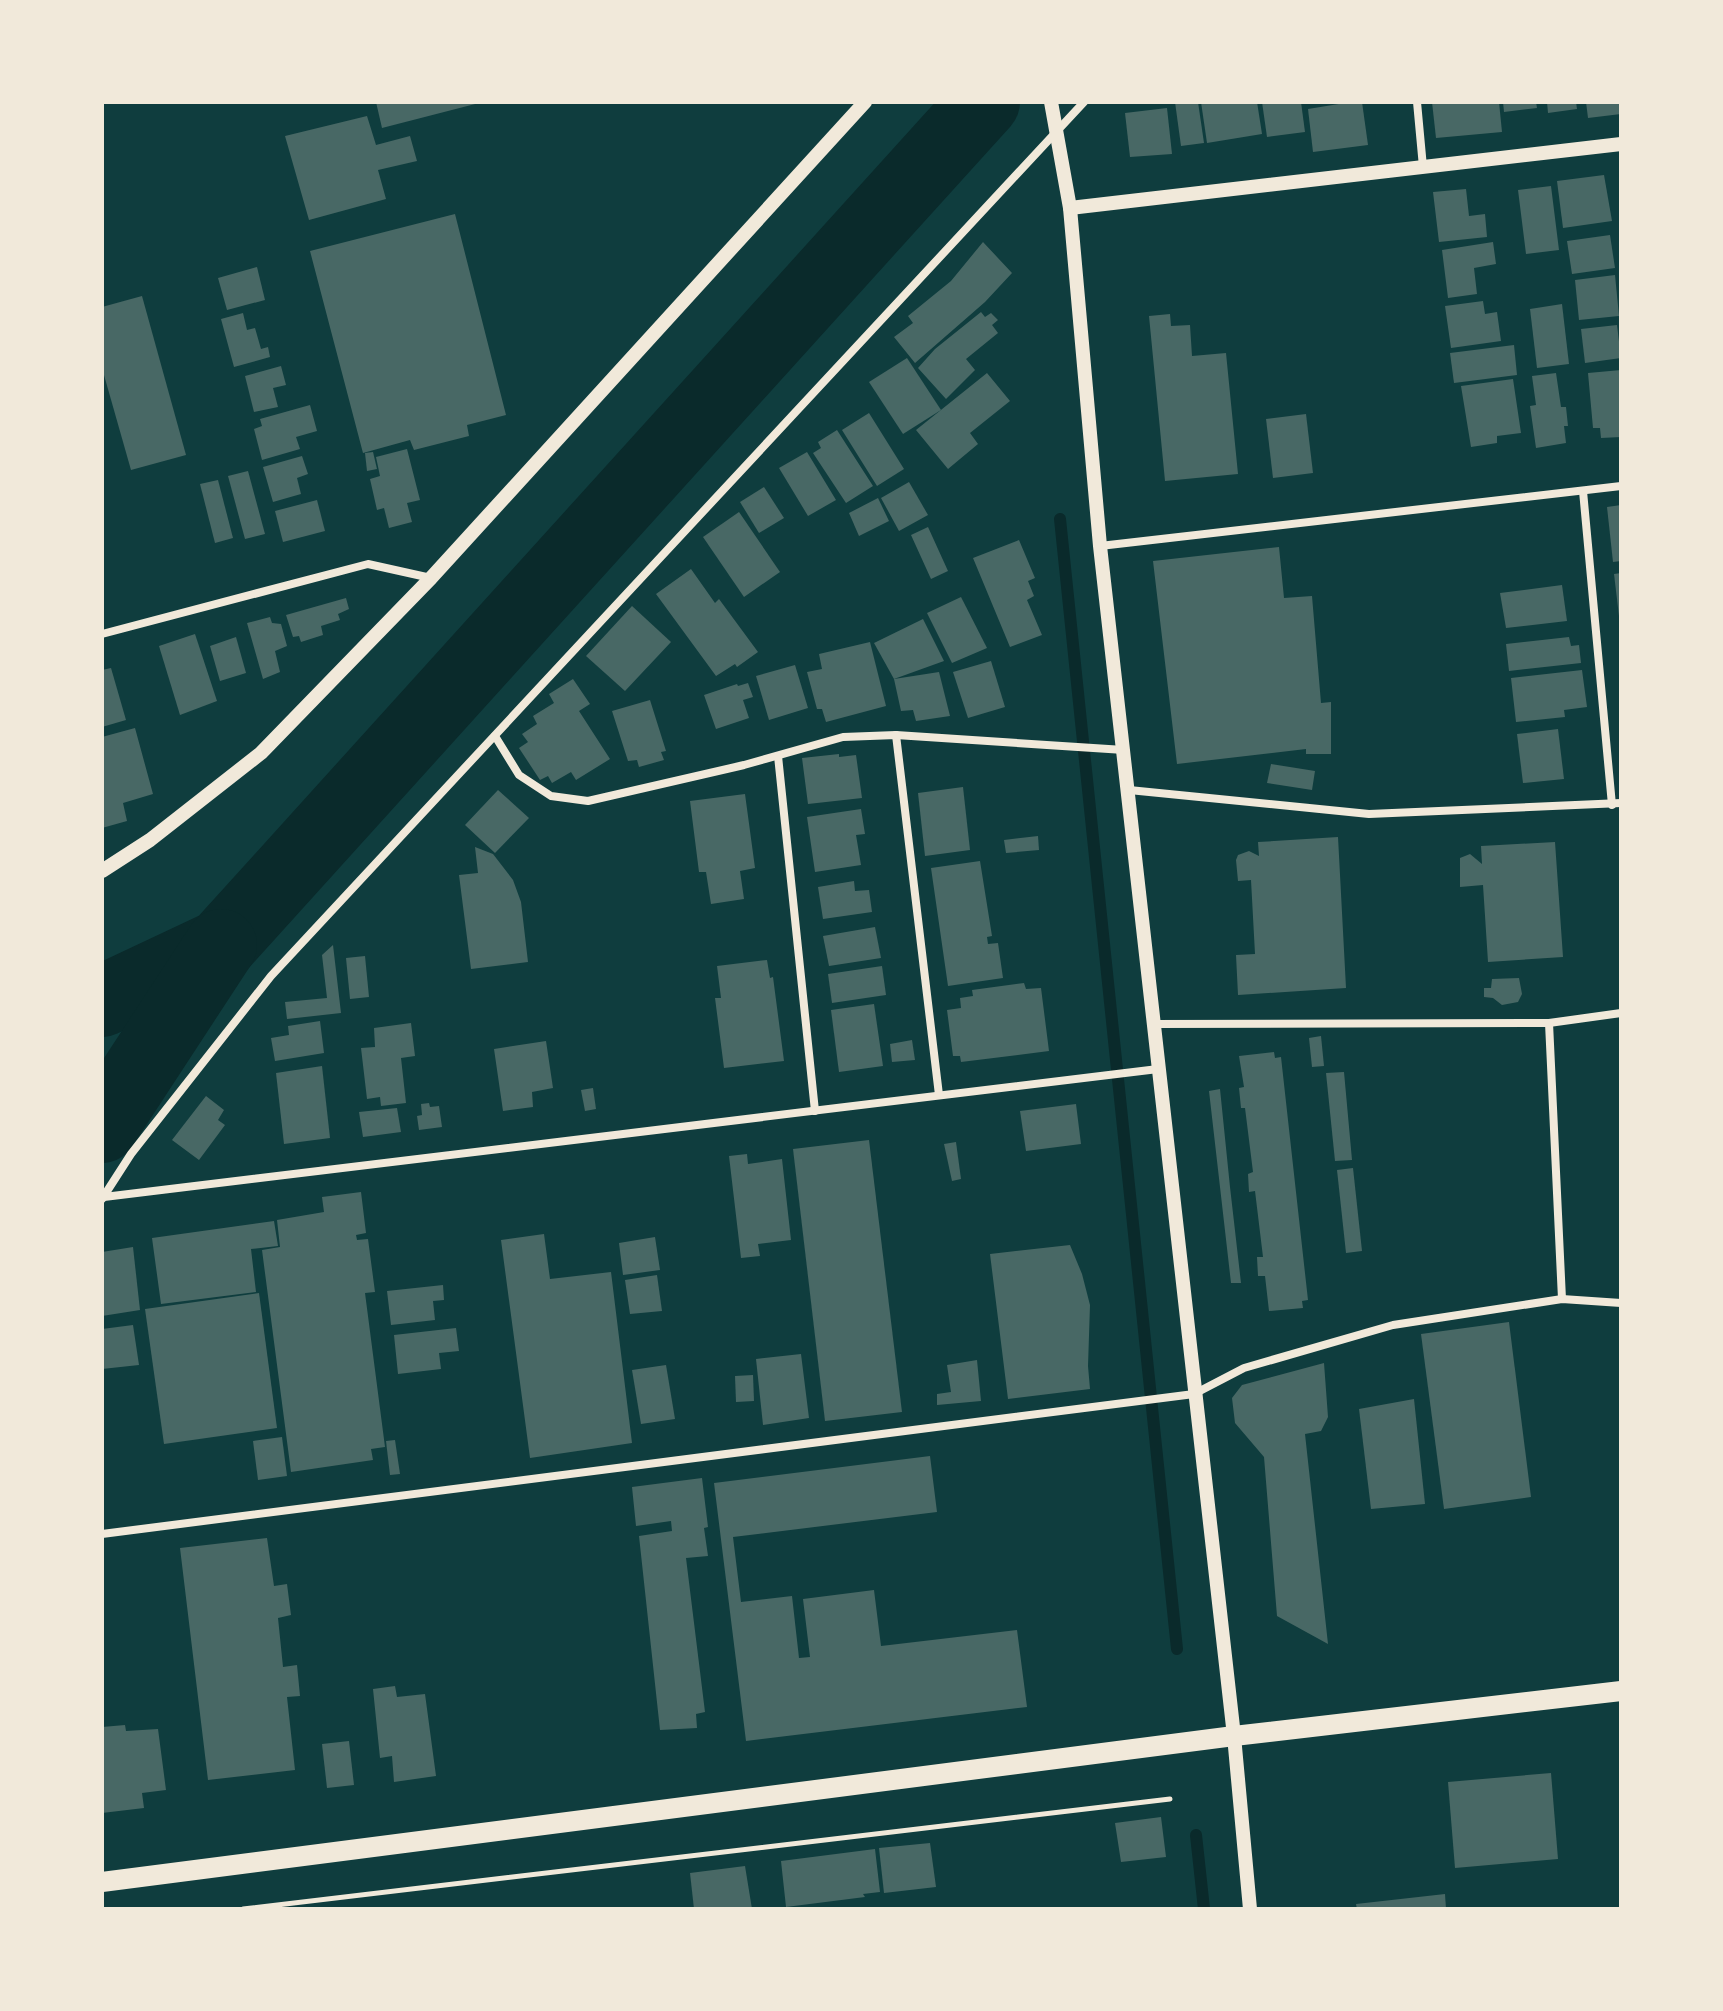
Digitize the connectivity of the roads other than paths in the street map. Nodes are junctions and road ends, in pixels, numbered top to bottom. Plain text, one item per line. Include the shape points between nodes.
1 (865, 102) edge
2 (1051, 102) edge
3 (1084, 102) edge
4 (1417, 102) edge
5 (1056, 126) junction
6 (1621, 144) edge
7 (1423, 167) junction
8 (1070, 208) junction
9 (1621, 486) edge
10 (1583, 491) junction
11 (1100, 546) junction
12 (431, 578) junction
13 (102, 634) edge
14 (896, 735) junction
15 (495, 736) junction
16 (1124, 750) junction
17 (778, 756) junction
18 (1129, 790) junction
19 (1616, 804) edge
20 (102, 871) edge
21 (1621, 1013) edge
22 (1549, 1023) junction
23 (1153, 1024) junction
24 (1158, 1069) junction
25 (939, 1095) junction
26 (815, 1111) junction
27 (103, 1198) edge
28 (1562, 1299) junction
29 (1621, 1303) edge
30 (1194, 1394) junction
31 (102, 1534) edge
32 (1621, 1691) edge
33 (1234, 1736) junction
34 (102, 1882) edge
35 (1250, 1909) edge

1 - 12 street
2 - 5 street
3 - 5 street
4 - 7 street
5 - 8 street
5 - 15 street
6 - 7 street
7 - 8 street
8 - 11 street
9 - 10 street
10 - 11 street
10 - 19 street
11 - 16 street
12 - 13 street via 368,564
12 - 20 street via 261,753
14 - 16 street
14 - 17 street via 843,737
14 - 25 street
15 - 17 street via 519,775 551,796 588,801
15 - 27 street via 271,976 131,1154
16 - 18 street
17 - 26 street
18 - 19 street via 1369,814
18 - 23 street
21 - 22 street
22 - 23 street
22 - 28 street
23 - 24 street
24 - 25 street
24 - 30 street
25 - 26 street
26 - 27 street
28 - 29 street
28 - 30 street via 1393,1325 1244,1368
30 - 31 street
30 - 33 street
32 - 33 main road
33 - 34 main road
33 - 35 street

